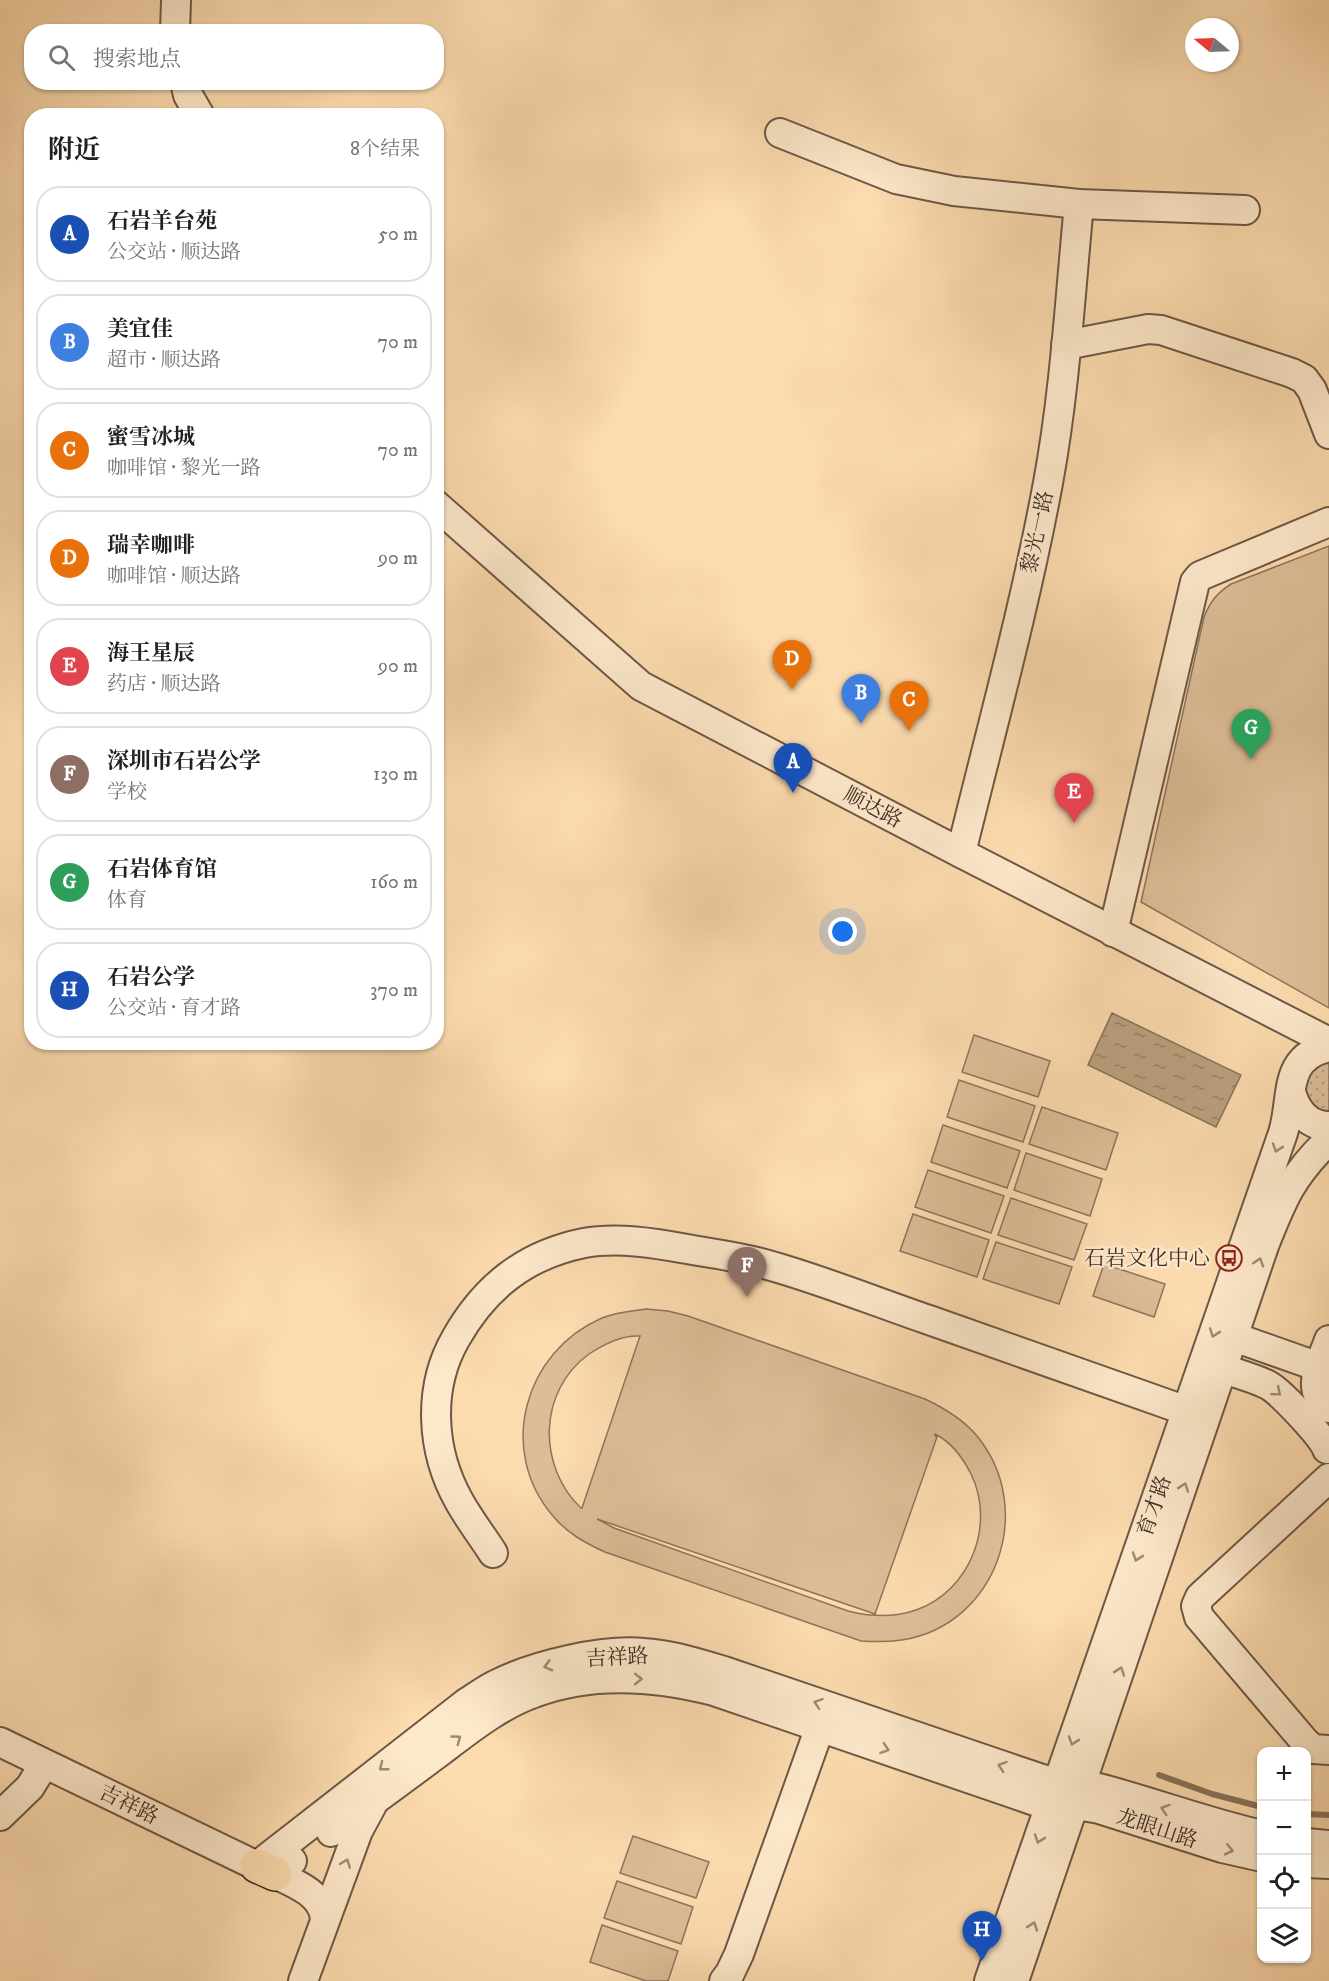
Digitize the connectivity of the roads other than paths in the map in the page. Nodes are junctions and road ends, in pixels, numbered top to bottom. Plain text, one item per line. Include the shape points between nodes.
1 (176, 0) edge
2 (174, 24) edge
3 (187, 90) edge
4 (195, 108) edge
5 (780, 133) dead end
6 (1079, 204) junction
7 (1245, 210) dead end
8 (1066, 345) junction
9 (1329, 434) edge
10 (444, 512) edge
11 (1329, 522) edge
12 (961, 854) junction
13 (1113, 932) junction
14 (1252, 1003) junction
15 (1329, 1042) edge
16 (1329, 1047) edge
17 (1294, 1079) junction
18 (1329, 1126) edge
19 (1329, 1140) edge
20 (1234, 1338) junction
21 (1329, 1340) edge
22 (1319, 1366) junction
23 (1224, 1369) junction
24 (1329, 1408) edge
25 (1187, 1411) junction
26 (1328, 1452) edge
27 (1329, 1478) edge
28 (494, 1553) dead end
29 (820, 1727) junction
30 (0, 1742) edge
31 (1329, 1750) edge
32 (45, 1764) junction
33 (1066, 1795) junction
34 (376, 1798) junction
35 (0, 1816) edge
36 (1257, 1834) edge
37 (1311, 1843) edge
38 (1329, 1845) edge
39 (1257, 1856) edge
40 (1311, 1863) edge
41 (1329, 1864) edge
42 (266, 1870) junction
43 (325, 1918) junction
44 (303, 1981) edge
45 (724, 1981) edge
46 (990, 1981) edge
47 (1014, 1981) edge

1 - 2 street
3 - 4 street
5 - 6 street via 896,178 954,191
6 - 7 street
6 - 8 street, 黎光一路
8 - 9 street via 1148,329 1161,330 1271,366 1304,379
8 - 12 street, 黎光一路 via 1048,484
10 - 12 street, 顺达路 via 641,686
11 - 13 street via 1200,576 1195,582
12 - 13 street, 顺达路
13 - 14 street, 顺达路
14 - 15 street, 顺达路
14 - 17 street, 顺达路 via 1287,1035 1293,1049
16 - 17 street via 1304,1057
17 - 18 street, 顺达路 via 1294,1104 1312,1122
17 -> 25 street, 育才路 via 1283,1133
20 -> 19 street, 育才路 via 1286,1192
20 - 22 street
20 - 23 street, 育才路
21 - 22 street
22 - 24 street via 1317,1392
23 -> 26 street via 1275,1390 1322,1438
33 -> 23 street, 育才路
25 - 28 street via 768,1265 660,1244 584,1243 537,1260 494,1286 465,1323 442,1369 436,1399 440,1448 458,1499
25 -> 33 street, 育才路
27 - 31 street via 1200,1597 1196,1606 1199,1617 1306,1743 1313,1749
29 -> 33 street, 吉祥路 via 1004,1791
34 -> 29 street, 吉祥路 via 501,1708 565,1684 644,1678 678,1682
29 - 45 street via 739,1954
30 - 32 street, 吉祥路
32 - 35 street via 30,1787
32 - 42 street, 吉祥路
36 -> 33 street, 龙眼山路 via 1104,1790
33 -> 39 street, 龙眼山路 via 1099,1809
33 -> 42 street, 吉祥路 via 685,1659 643,1653 608,1654 531,1671 481,1693
33 -> 46 street, 育才路
47 -> 33 street, 育才路
34 - 42 street, 吉祥路
43 -> 34 street via 358,1831
37 - 38 street
40 - 41 street
42 - 43 street via 311,1893 324,1910
43 - 44 street

